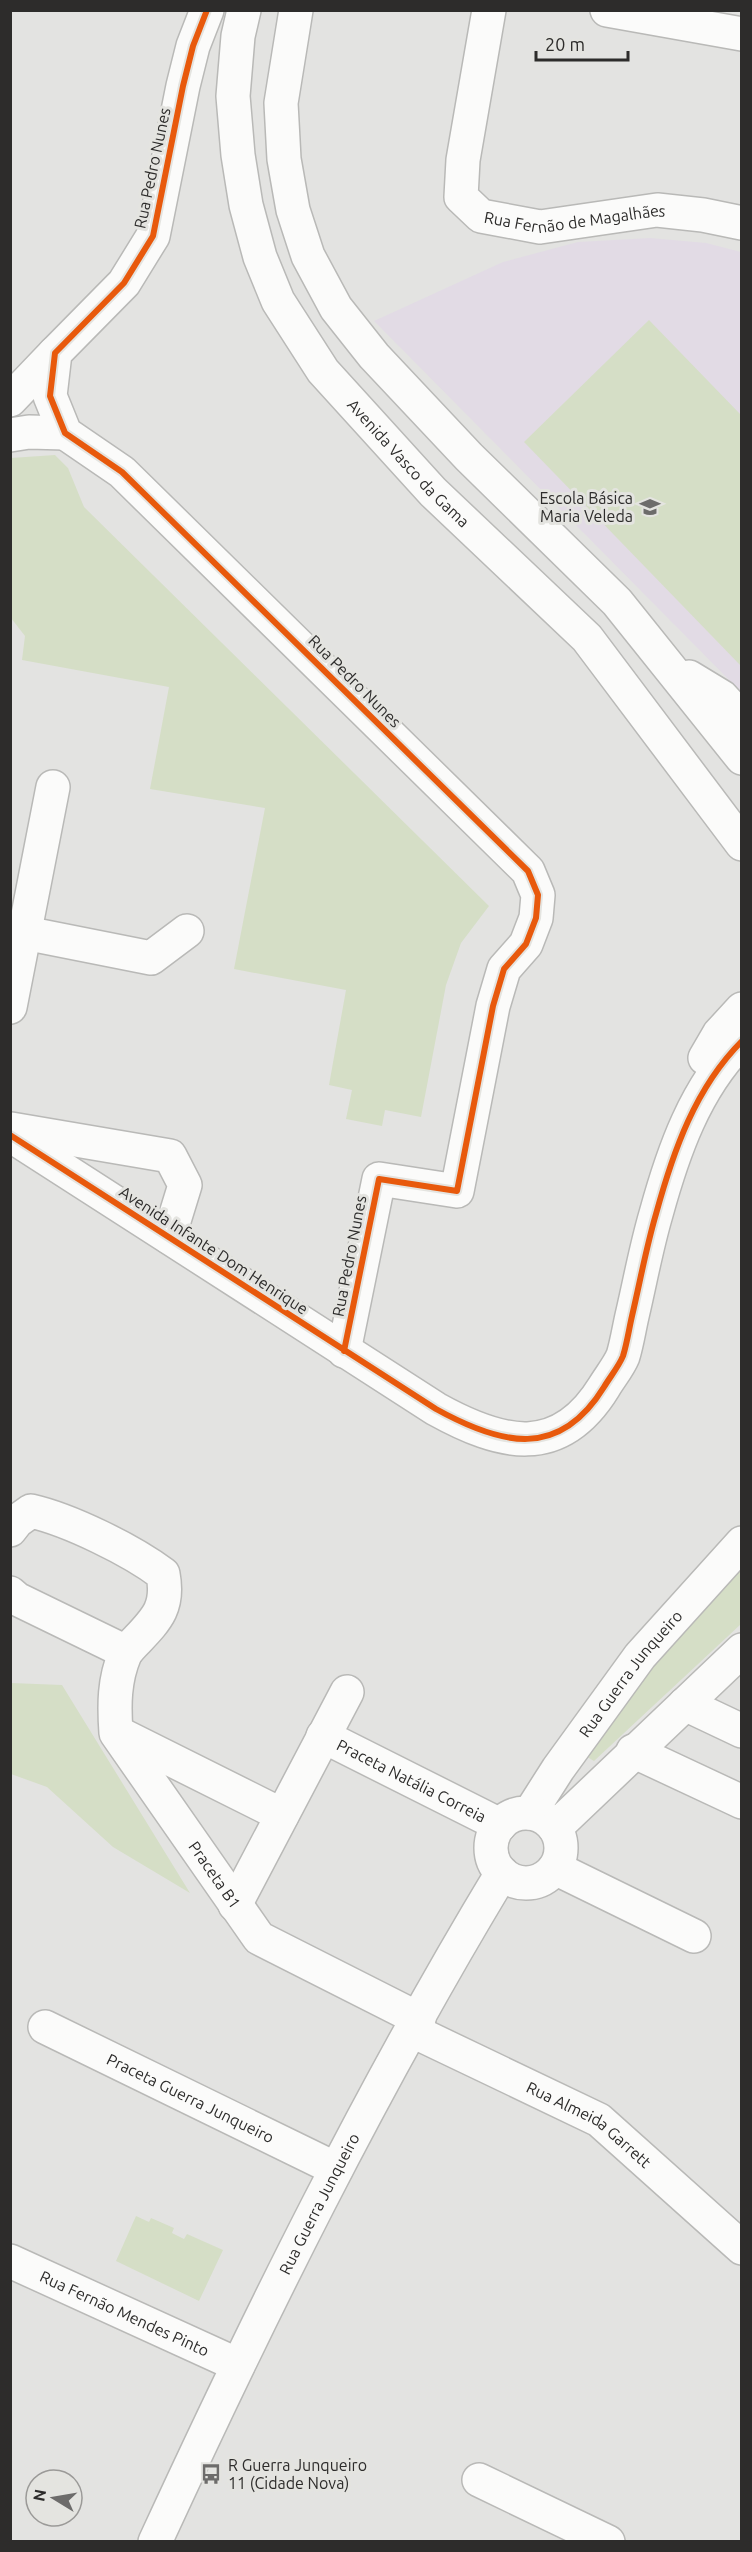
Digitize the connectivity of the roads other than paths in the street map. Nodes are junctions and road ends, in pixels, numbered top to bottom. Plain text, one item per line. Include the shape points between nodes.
1 (207, 10) edge
2 (244, 10) edge
3 (296, 10) edge
4 (489, 10) edge
5 (607, 10) edge
6 (741, 34) edge
7 (741, 223) edge
8 (56, 353) junction
9 (10, 400) edge
10 (65, 433) junction
11 (10, 435) edge
12 (666, 663) junction
13 (741, 719) edge
14 (741, 758) edge
15 (53, 787) dead end
16 (741, 844) edge
17 (187, 931) dead end
18 (25, 933) junction
19 (10, 1007) edge
20 (741, 1009) edge
21 (741, 1041) edge
22 (741, 1074) edge
23 (10, 1129) edge
24 (10, 1135) edge
25 (656, 1211) junction
26 (169, 1237) junction
27 (344, 1351) junction
28 (10, 1530) edge
29 (741, 1543) edge
30 (10, 1593) edge
31 (741, 1650) edge
32 (126, 1652) junction
33 (347, 1692) dead end
34 (685, 1704) junction
35 (741, 1731) edge
36 (116, 1733) junction
37 (323, 1736) junction
38 (633, 1751) junction
39 (741, 1802) edge
40 (282, 1815) junction
41 (543, 1820) junction
42 (500, 1825) junction
43 (555, 1868) junction
44 (502, 1873) junction
45 (235, 1905) junction
46 (694, 1936) dead end
47 (416, 2025) junction
48 (45, 2027) dead end
49 (336, 2169) junction
50 (741, 2248) edge
51 (10, 2261) edge
52 (238, 2365) junction
53 (479, 2480) dead end
54 (155, 2541) edge
55 (608, 2541) edge

1 - 8 street, Rua Pedro Nunes via 183,86 153,236 124,283
2 - 16 street, Avenida Vasco da Gama via 233,96 238,155 260,257 278,301 323,371 425,483 587,638
3 - 12 street via 282,103 284,159 293,210 308,256 336,308 374,356 469,457 617,602
4 - 7 street, Rua Fernão de Magalhães via 460,198 481,216 540,227 657,210
5 - 6 street
8 - 9 street
8 - 10 street via 50,396
10 - 11 street
10 - 27 street, Rua Pedro Nunes via 122,472 271,616 528,871 538,895 536,918 526,944 504,969 493,1006 457,1191 379,1179
12 - 13 street via 722,697
12 - 14 street
15 - 18 street
17 - 18 street via 151,958
18 - 19 street
20 - 25 street, Avenida Infante Dom Henrique via 719,1034 676,1105 654,1164
21 - 25 street, Avenida Infante Dom Henrique via 689,1117
22 - 25 street via 712,1114 680,1188
23 - 26 street via 170,1156 184,1185
24 - 26 street, Avenida Infante Dom Henrique
25 - 27 street, Avenida Infante Dom Henrique via 622,1356 592,1406 566,1428 538,1439 501,1438 471,1428
26 - 27 street, Avenida Infante Dom Henrique
28 - 32 street via 32,1511 53,1516 147,1562 163,1574 166,1593 158,1618
29 - 41 street, Rua Guerra Junqueiro via 640,1656 558,1769
30 - 32 street
31 - 34 street
32 - 36 street via 116,1681
33 - 37 street, Praceta Natália Correia
34 - 35 street
34 - 38 street
36 - 40 street
36 - 45 street, Praceta B1
37 - 40 street, Praceta Natália Correia
37 - 42 street, Praceta Natália Correia
38 - 39 street
38 - 41 street
40 - 45 street, Praceta Natália Correia
41 - 42 street via 514,1815
41 - 43 street via 561,1848
42 - 44 street via 491,1844
43 - 44 street via 536,1882 512,1880
43 - 46 street
44 - 47 street, Rua Guerra Junqueiro
45 - 47 street, Praceta B1 via 259,1938
47 - 49 street, Rua Guerra Junqueiro
47 - 50 street, Rua Almeida Garrett via 599,2120
48 - 49 street, Praceta Guerra Junqueiro
49 - 52 street, Rua Guerra Junqueiro
51 - 52 street, Rua Fernão Mendes Pinto
52 - 54 street, Rua Guerra Junqueiro
53 - 55 street

